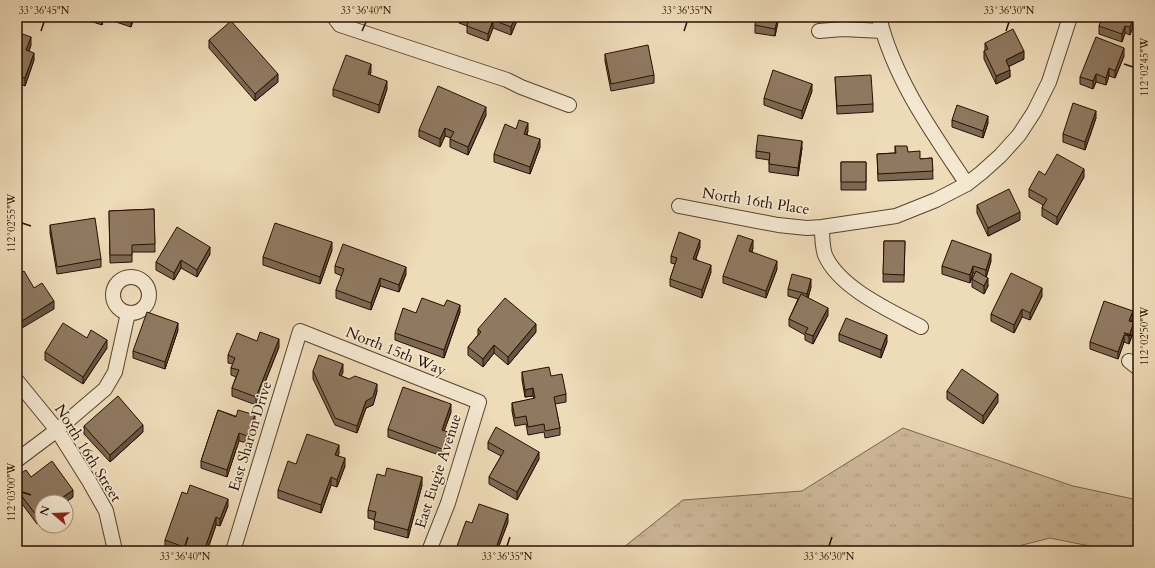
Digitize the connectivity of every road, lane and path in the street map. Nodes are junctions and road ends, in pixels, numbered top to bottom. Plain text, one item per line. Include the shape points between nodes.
1 (334, 17) edge
2 (879, 17) edge
3 (1070, 17) edge
4 (819, 31) dead end
5 (883, 31) junction
6 (569, 105) dead end
7 (967, 184) junction
8 (679, 206) dead end
9 (822, 227) junction
10 (128, 313) dead end
11 (921, 327) dead end
12 (300, 331) joint
13 (17, 380) edge
14 (479, 402) joint
15 (57, 430) junction
16 (17, 460) edge
17 (114, 551) edge
18 (233, 551) edge
19 (429, 551) edge

1 - 6 street via 340,25 507,80
2 - 5 street
3 - 7 street via 1049,82 1034,112 1000,156
4 - 5 street
5 - 7 street via 900,76 912,98
7 - 9 street via 896,216
8 - 9 street, North 16th Place via 778,225
9 - 11 street, North 16th Place via 825,254 832,267 860,294
10 - 15 street via 115,372 105,390
12 - 14 street, North 15th Way
12 - 18 street, East Sharon Drive
13 - 15 street, North 16th Street
14 - 19 street, East Eugie Avenue via 448,503
15 - 16 street
15 - 17 street, North 16th Street via 106,511

